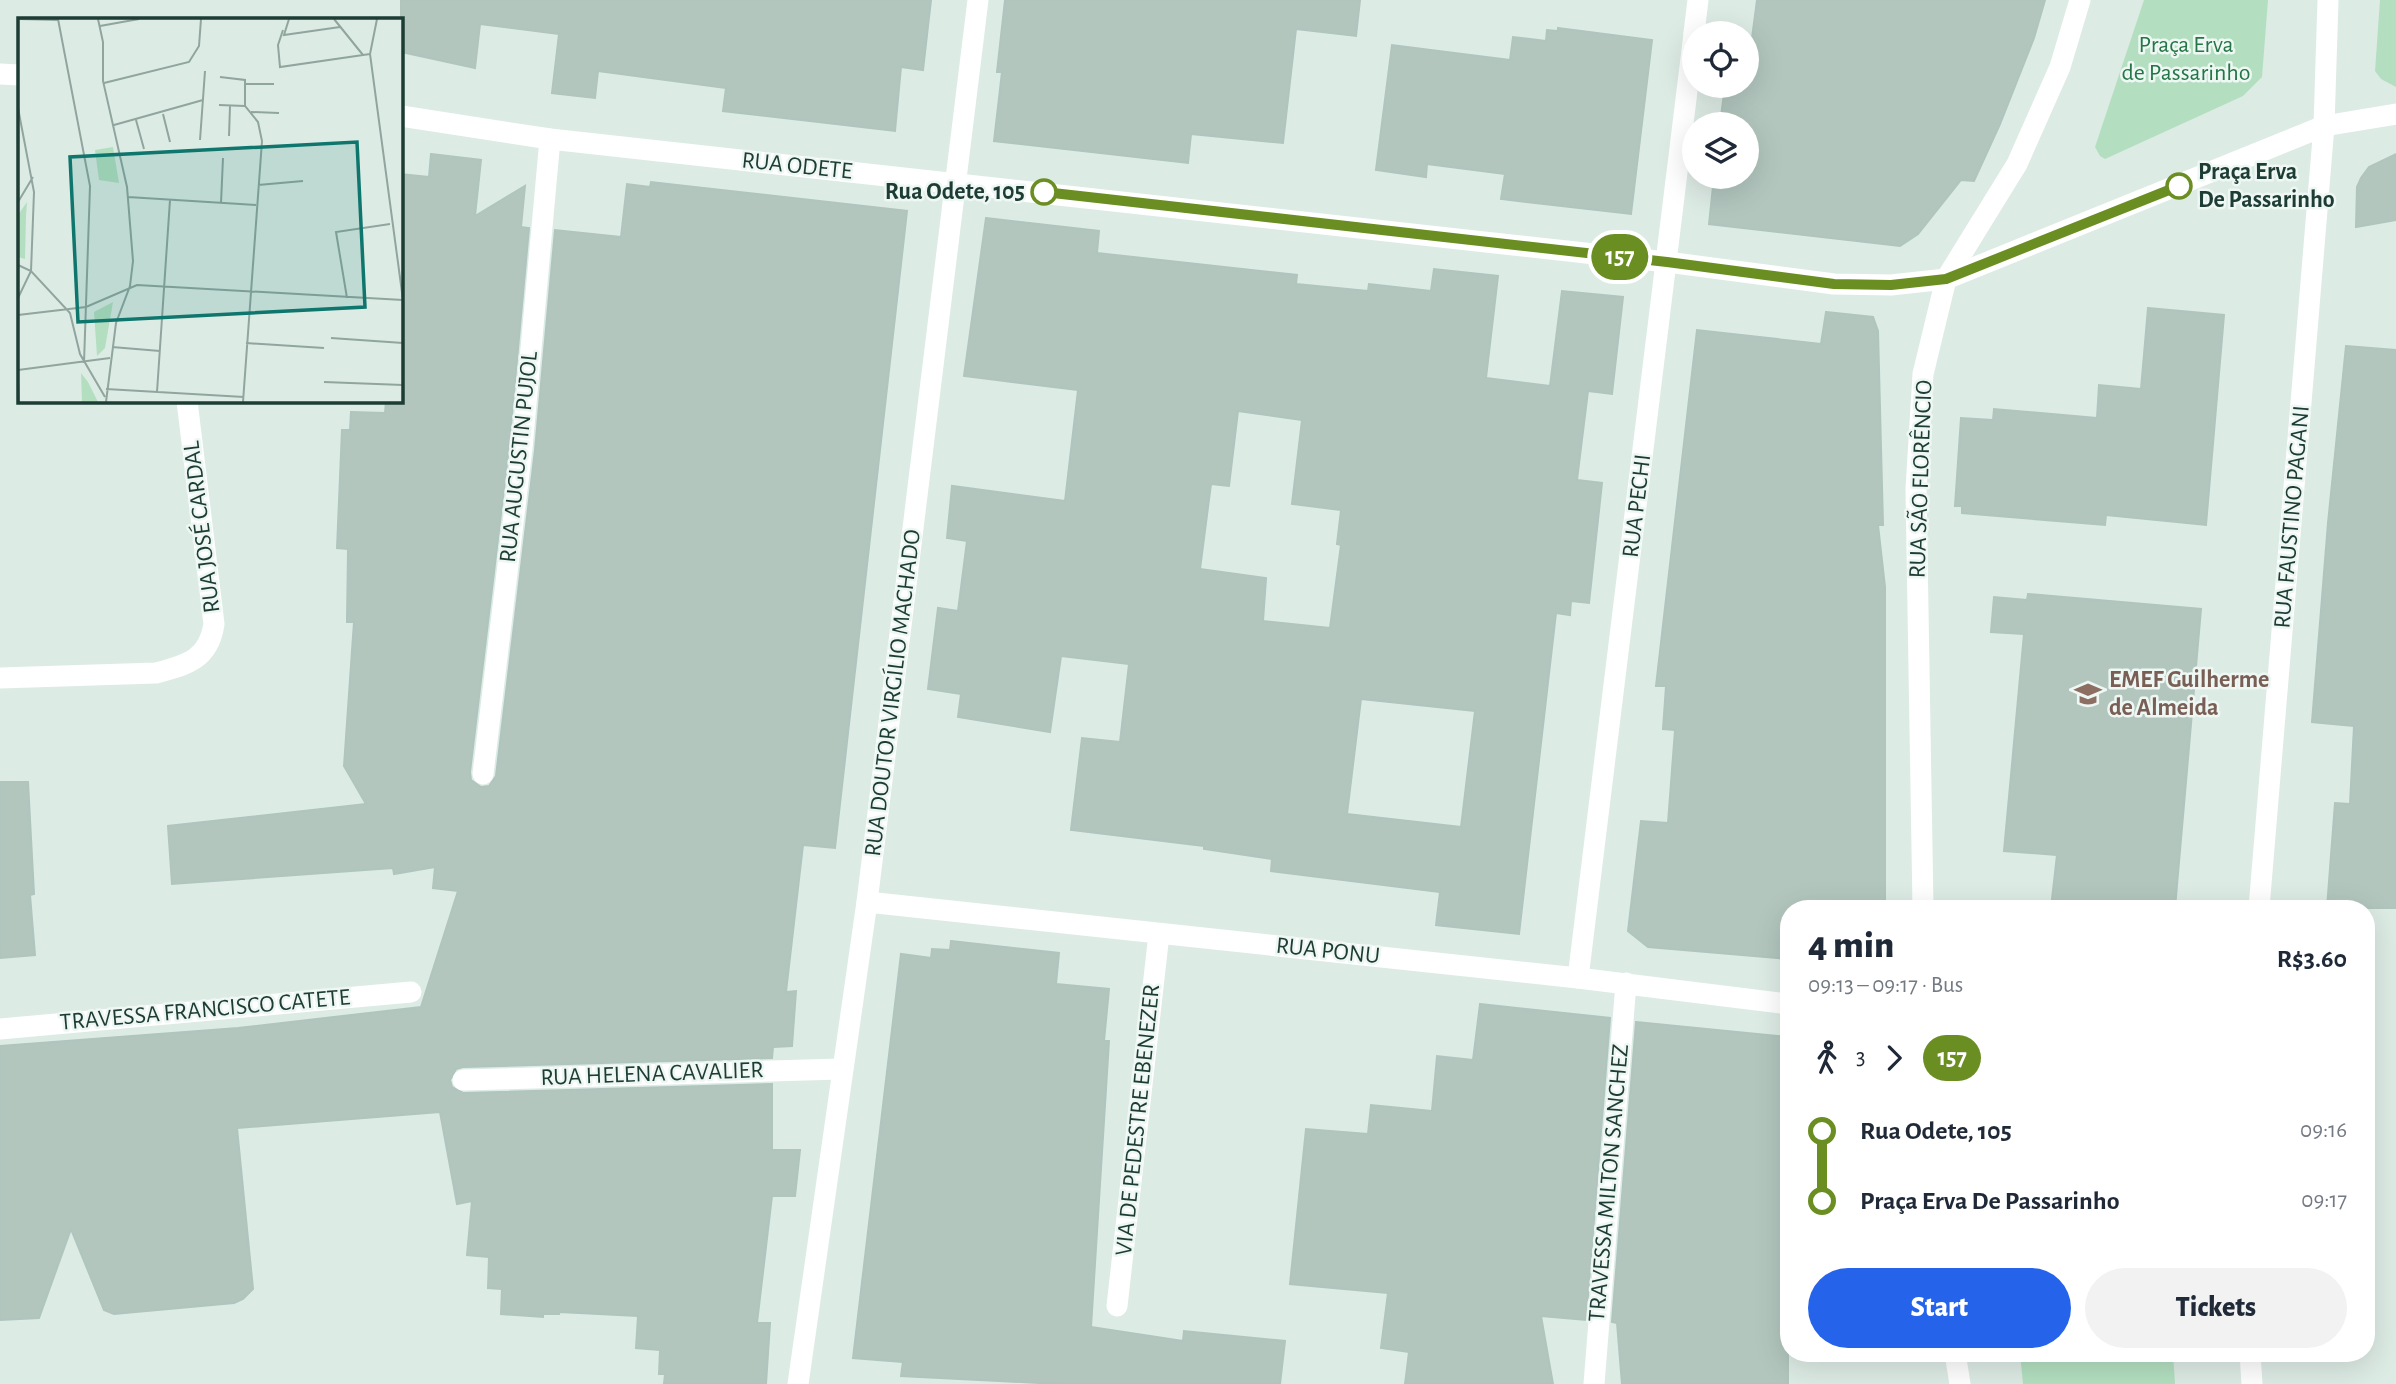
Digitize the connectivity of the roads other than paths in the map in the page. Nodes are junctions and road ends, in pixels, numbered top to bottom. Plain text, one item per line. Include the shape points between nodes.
1 (978, 0) edge
2 (1698, 0) edge
3 (2080, 0) edge
4 (2328, 0) edge
5 (1695, 21) edge
6 (0, 74) edge
7 (18, 75) edge
8 (1686, 98) edge
9 (2396, 114) edge
10 (402, 116) edge
11 (2325, 126) junction
12 (550, 139) junction
13 (956, 183) junction
14 (1667, 262) junction
15 (1946, 279) junction
16 (187, 402) edge
17 (0, 678) edge
18 (483, 774) dead end
19 (1923, 900) edge
20 (2260, 900) edge
21 (866, 902) junction
22 (1159, 934) junction
23 (1578, 978) junction
24 (1626, 983) junction
25 (411, 992) dead end
26 (1780, 1003) edge
27 (0, 1028) edge
28 (841, 1069) junction
29 (463, 1080) dead end
30 (1117, 1306) dead end
31 (1956, 1362) edge
32 (2251, 1362) edge
33 (797, 1384) edge
34 (1594, 1384) edge
35 (1960, 1384) edge
36 (2252, 1384) edge

1 - 13 street, RUA DOUTOR VIRGÍLIO MACHADO
2 - 5 street, RUA PECHI
3 - 15 street, RUA SÃO FLORÊNCIO via 2060,67 2017,164
4 - 11 street, RUA FAUSTINO PAGANI
6 - 7 street
8 - 14 street, RUA PECHI
9 - 11 street, RUA ODETE
10 - 12 street, RUA ODETE
11 - 15 street, RUA ODETE
11 - 20 street, RUA FAUSTINO PAGANI
12 - 13 street, RUA ODETE
12 - 18 street, RUA AUGUSTIN PUJOL via 522,447
13 - 14 street, RUA ODETE
13 - 21 street, RUA DOUTOR VIRGÍLIO MACHADO
14 - 15 street, RUA ODETE via 1834,284 1891,285
14 - 23 street, RUA PECHI
15 - 19 street, RUA SÃO FLORÊNCIO via 1923,374 1916,489
16 - 17 street, RUA JOSÉ CARDAL via 214,624 212,640 202,654 156,673
21 - 22 street, RUA PONU
21 - 28 street, RUA DOUTOR VIRGÍLIO MACHADO
22 - 23 street, RUA PONU
22 - 30 street, VIA DE PEDESTRE EBENEZER
23 - 24 street, RUA PONU
24 - 26 street, RUA PONU
24 - 34 street, TRAVESSA MILTON SANCHEZ
25 - 27 street, TRAVESSA FRANCISCO CATETE
28 - 29 street, RUA HELENA CAVALIER
28 - 33 street, RUA DOUTOR VIRGÍLIO MACHADO
31 - 35 street
32 - 36 street

